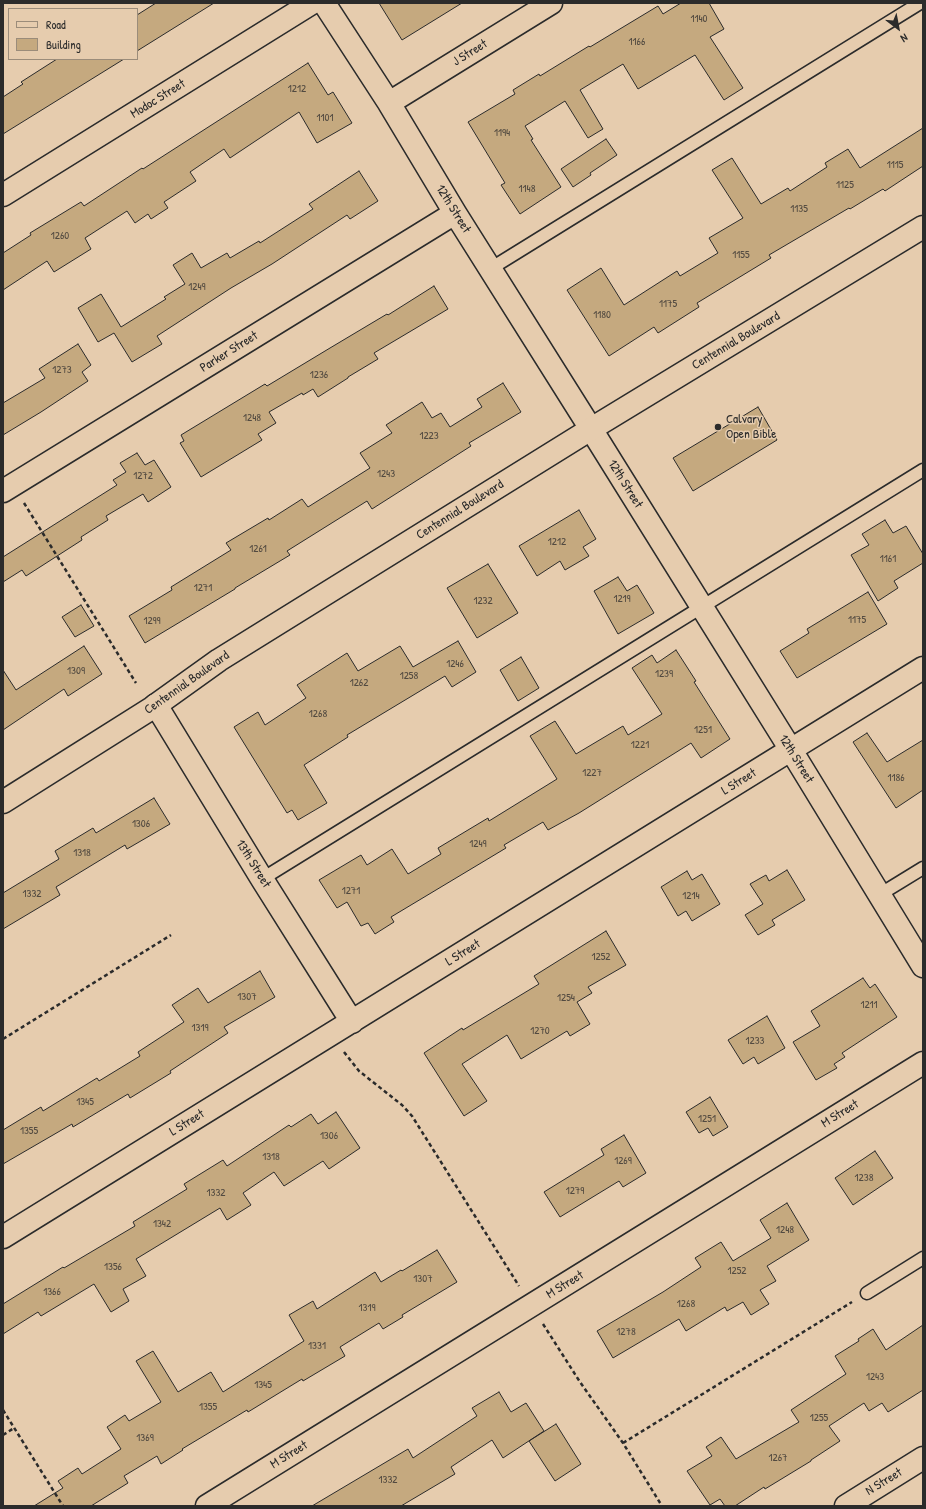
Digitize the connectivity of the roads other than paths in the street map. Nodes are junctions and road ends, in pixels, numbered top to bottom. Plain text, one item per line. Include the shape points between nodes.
1 (312, 3) edge
2 (324, 3) edge
3 (551, 3) edge
4 (920, 3) edge
5 (388, 103) junction
6 (3, 194) edge
7 (455, 213) junction
8 (923, 227) edge
9 (490, 269) junction
10 (591, 429) junction
11 (923, 470) edge
12 (8, 488) edge
13 (702, 607) junction
14 (923, 668) edge
15 (156, 705) junction
16 (791, 750) junction
17 (3, 802) edge
18 (923, 868) edge
19 (262, 879) junction
20 (880, 895) junction
21 (923, 966) edge
22 (352, 1022) junction
23 (923, 1063) edge
24 (3, 1237) edge
25 (923, 1258) edge
26 (867, 1292) road end
27 (923, 1458) edge
28 (207, 1506) edge
29 (846, 1506) edge

1 - 6 street, Modoc Street
2 - 5 street, 12th Street
3 - 5 street, J Street
4 - 9 lane
5 - 7 street, 12th Street
7 - 9 street, 12th Street
7 - 12 street, Parker Street
8 - 10 street, Centennial Boulevard
9 - 10 street, 12th Street
10 - 13 street, 12th Street
10 - 15 street, Centennial Boulevard via 219,660
11 - 13 lane
13 - 16 street, 12th Street
13 - 19 lane
14 - 16 street, L Street
15 - 17 street, Centennial Boulevard
15 - 19 street, 13th Street
16 - 20 street, 12th Street
16 - 22 street, L Street
18 - 20 lane
19 - 22 street, 13th Street
20 - 21 street, 12th Street
22 - 24 street, L Street
23 - 28 street, M Street
25 - 26 lane
27 - 29 street, N Street

